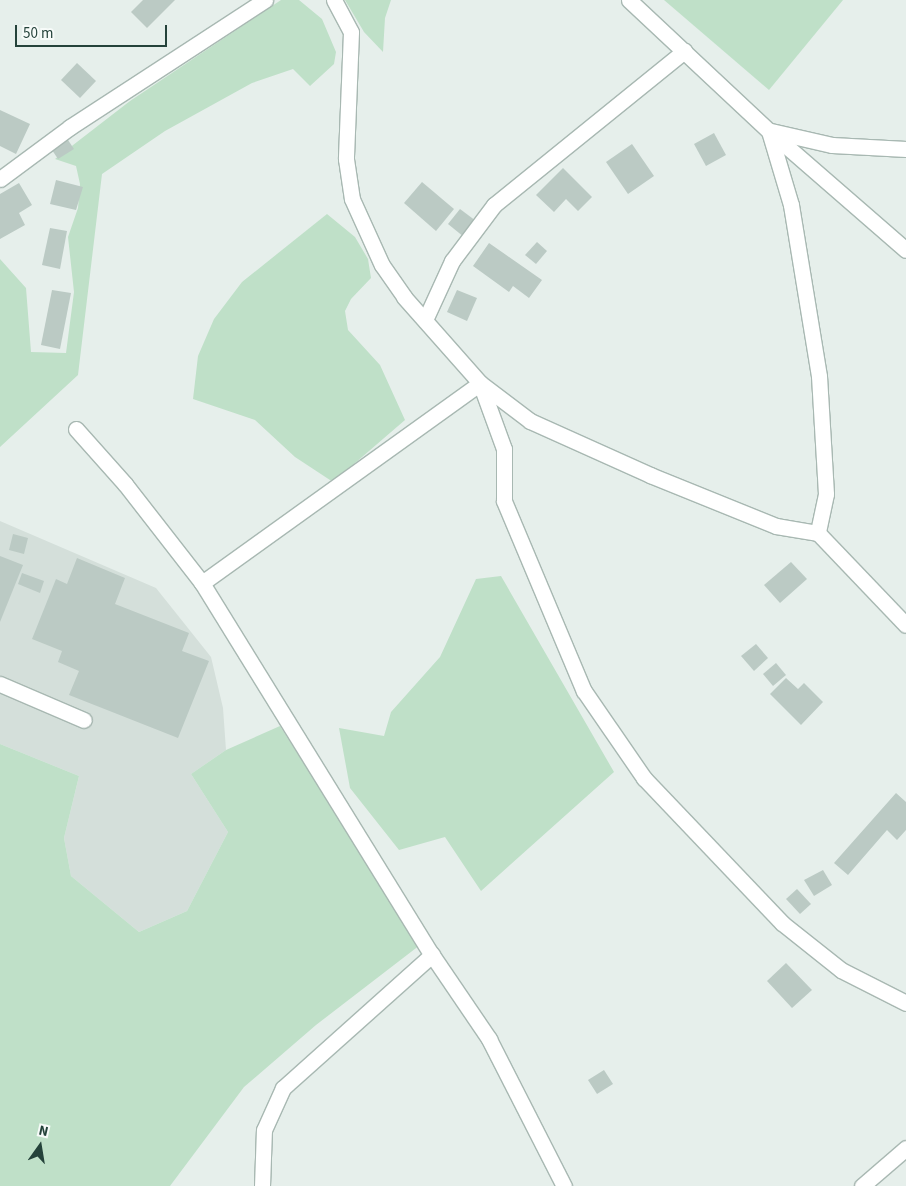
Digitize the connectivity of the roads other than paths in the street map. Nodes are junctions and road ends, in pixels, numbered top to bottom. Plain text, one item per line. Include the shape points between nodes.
1 (265, 0) edge
2 (334, 0) edge
3 (629, 0) edge
4 (684, 51) junction
5 (769, 131) junction
6 (906, 149) edge
7 (0, 179) edge
8 (906, 250) edge
9 (425, 320) junction
10 (480, 383) junction
11 (76, 429) dead end
12 (818, 533) junction
13 (202, 583) junction
14 (906, 625) edge
15 (0, 684) edge
16 (84, 720) dead end
17 (432, 955) junction
18 (906, 1002) edge
19 (906, 1148) edge
20 (262, 1186) edge
21 (564, 1186) edge
22 (862, 1186) edge

1 - 7 street via 70,127
2 - 9 street via 351,32 346,159 352,199 382,265
3 - 4 street
4 - 5 street
4 - 9 street via 494,205 452,261
5 - 6 street via 832,145
5 - 8 street
5 - 12 street via 791,205 819,376 826,494
9 - 10 street
10 - 12 street via 530,420 650,475 776,526
10 - 13 street
10 - 18 street via 504,449 504,501 584,691 644,778 782,922 840,970
11 - 13 street via 125,484
12 - 14 street
13 - 17 street
15 - 16 street
17 - 20 street via 283,1088 264,1130
17 - 21 street via 489,1039
19 - 22 street

